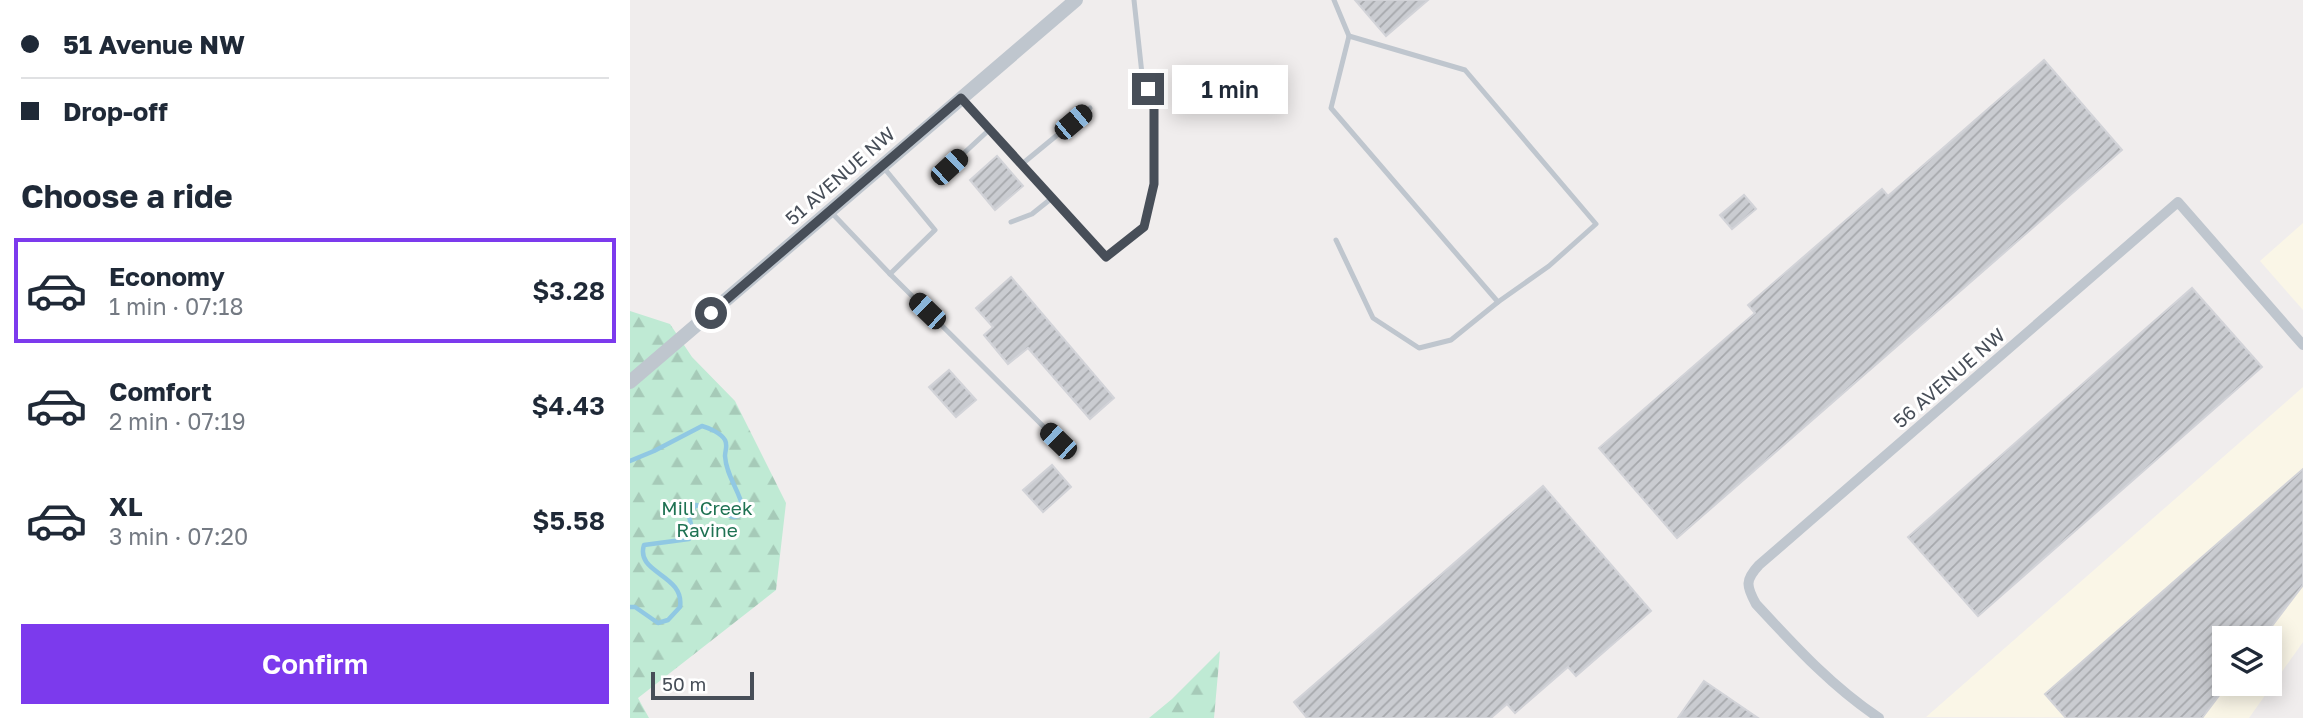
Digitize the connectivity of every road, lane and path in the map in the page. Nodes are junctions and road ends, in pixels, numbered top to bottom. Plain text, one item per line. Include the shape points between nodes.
1 (1076, 0) edge
2 (1134, 0) edge
3 (1334, 0) edge
4 (1349, 36) junction
5 (961, 98) junction
6 (1090, 108) dead end
7 (989, 129) junction
8 (1022, 164) junction
9 (883, 165) junction
10 (949, 167) dead end
11 (1052, 198) junction
12 (830, 211) junction
13 (1011, 222) dead end
14 (1336, 240) dead end
15 (890, 274) junction
16 (1498, 302) junction
17 (2303, 345) edge
18 (630, 382) edge
19 (1058, 441) dead end
20 (1879, 718) edge

1 - 5 street, 51 AVENUE NW
2 - 11 lane via 1142,74 1154,103 1154,184 1144,227 1106,257
3 - 4 lane
4 - 16 lane via 1331,108
4 - 16 lane via 1465,70 1596,224 1549,266
5 - 7 lane
5 - 9 street, 51 AVENUE NW
6 - 8 lane
7 - 8 lane
7 - 10 lane
8 - 11 lane
9 - 12 street, 51 AVENUE NW
9 - 15 lane via 935,230
11 - 13 lane via 1032,214
12 - 15 lane
12 - 18 street, 51 AVENUE NW
14 - 16 lane via 1373,318 1419,348 1451,340
15 - 19 lane
17 - 20 street, 56 AVENUE NW via 2178,202 1759,565 1747,582 1756,604 1838,689

